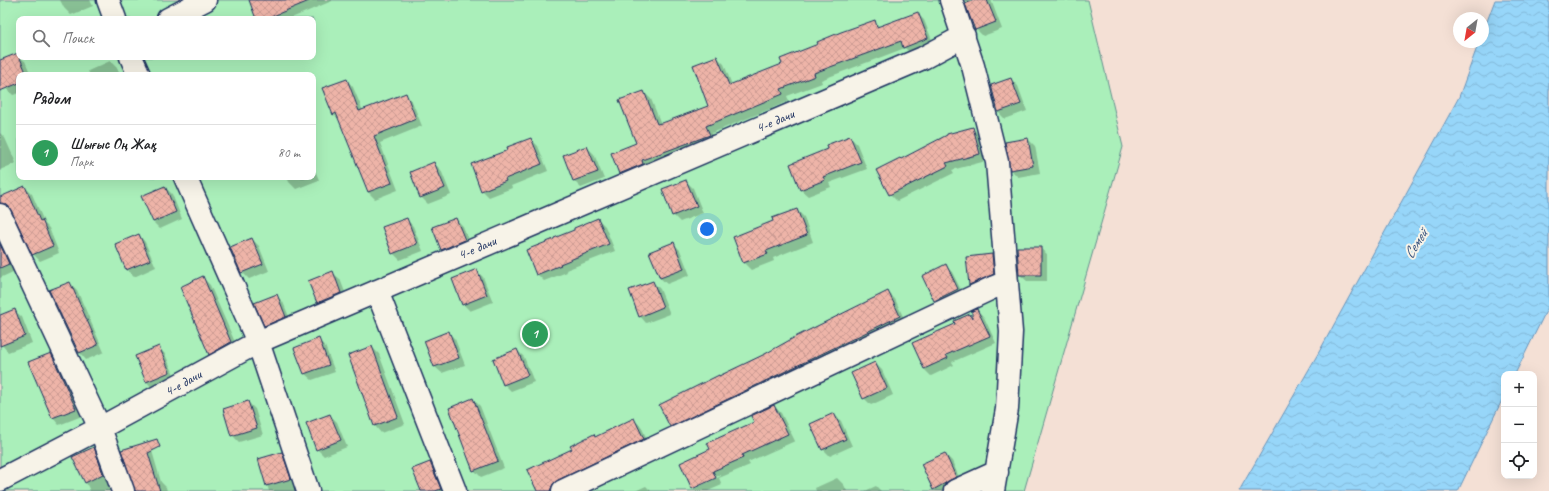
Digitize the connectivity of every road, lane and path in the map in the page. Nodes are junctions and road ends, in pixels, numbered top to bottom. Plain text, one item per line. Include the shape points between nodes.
1 (108, 0) edge
2 (205, 0) edge
3 (951, 0) edge
4 (114, 16) edge
5 (174, 16) edge
6 (964, 36) junction
7 (132, 60) edge
8 (138, 72) edge
9 (186, 180) edge
10 (0, 215) edge
11 (1007, 282) junction
12 (377, 291) junction
13 (258, 342) junction
14 (100, 428) junction
15 (0, 480) edge
16 (995, 481) edge
17 (123, 491) edge
18 (308, 491) edge
19 (455, 491) edge
20 (563, 491) edge
21 (955, 491) edge

1 - 4 lane
2 - 5 lane
3 - 6 lane
6 - 11 lane via 997,162
6 - 12 lane, 4-е дачи via 908,64
7 - 8 lane
9 - 13 lane
10 - 14 lane
11 - 16 lane via 1011,332 1007,409
11 - 20 lane
12 - 13 lane, 4-е дачи
12 - 19 lane
13 - 14 lane, 4-е дачи
13 - 18 lane
14 - 15 lane, 4-е дачи
14 - 17 lane
16 - 21 lane

